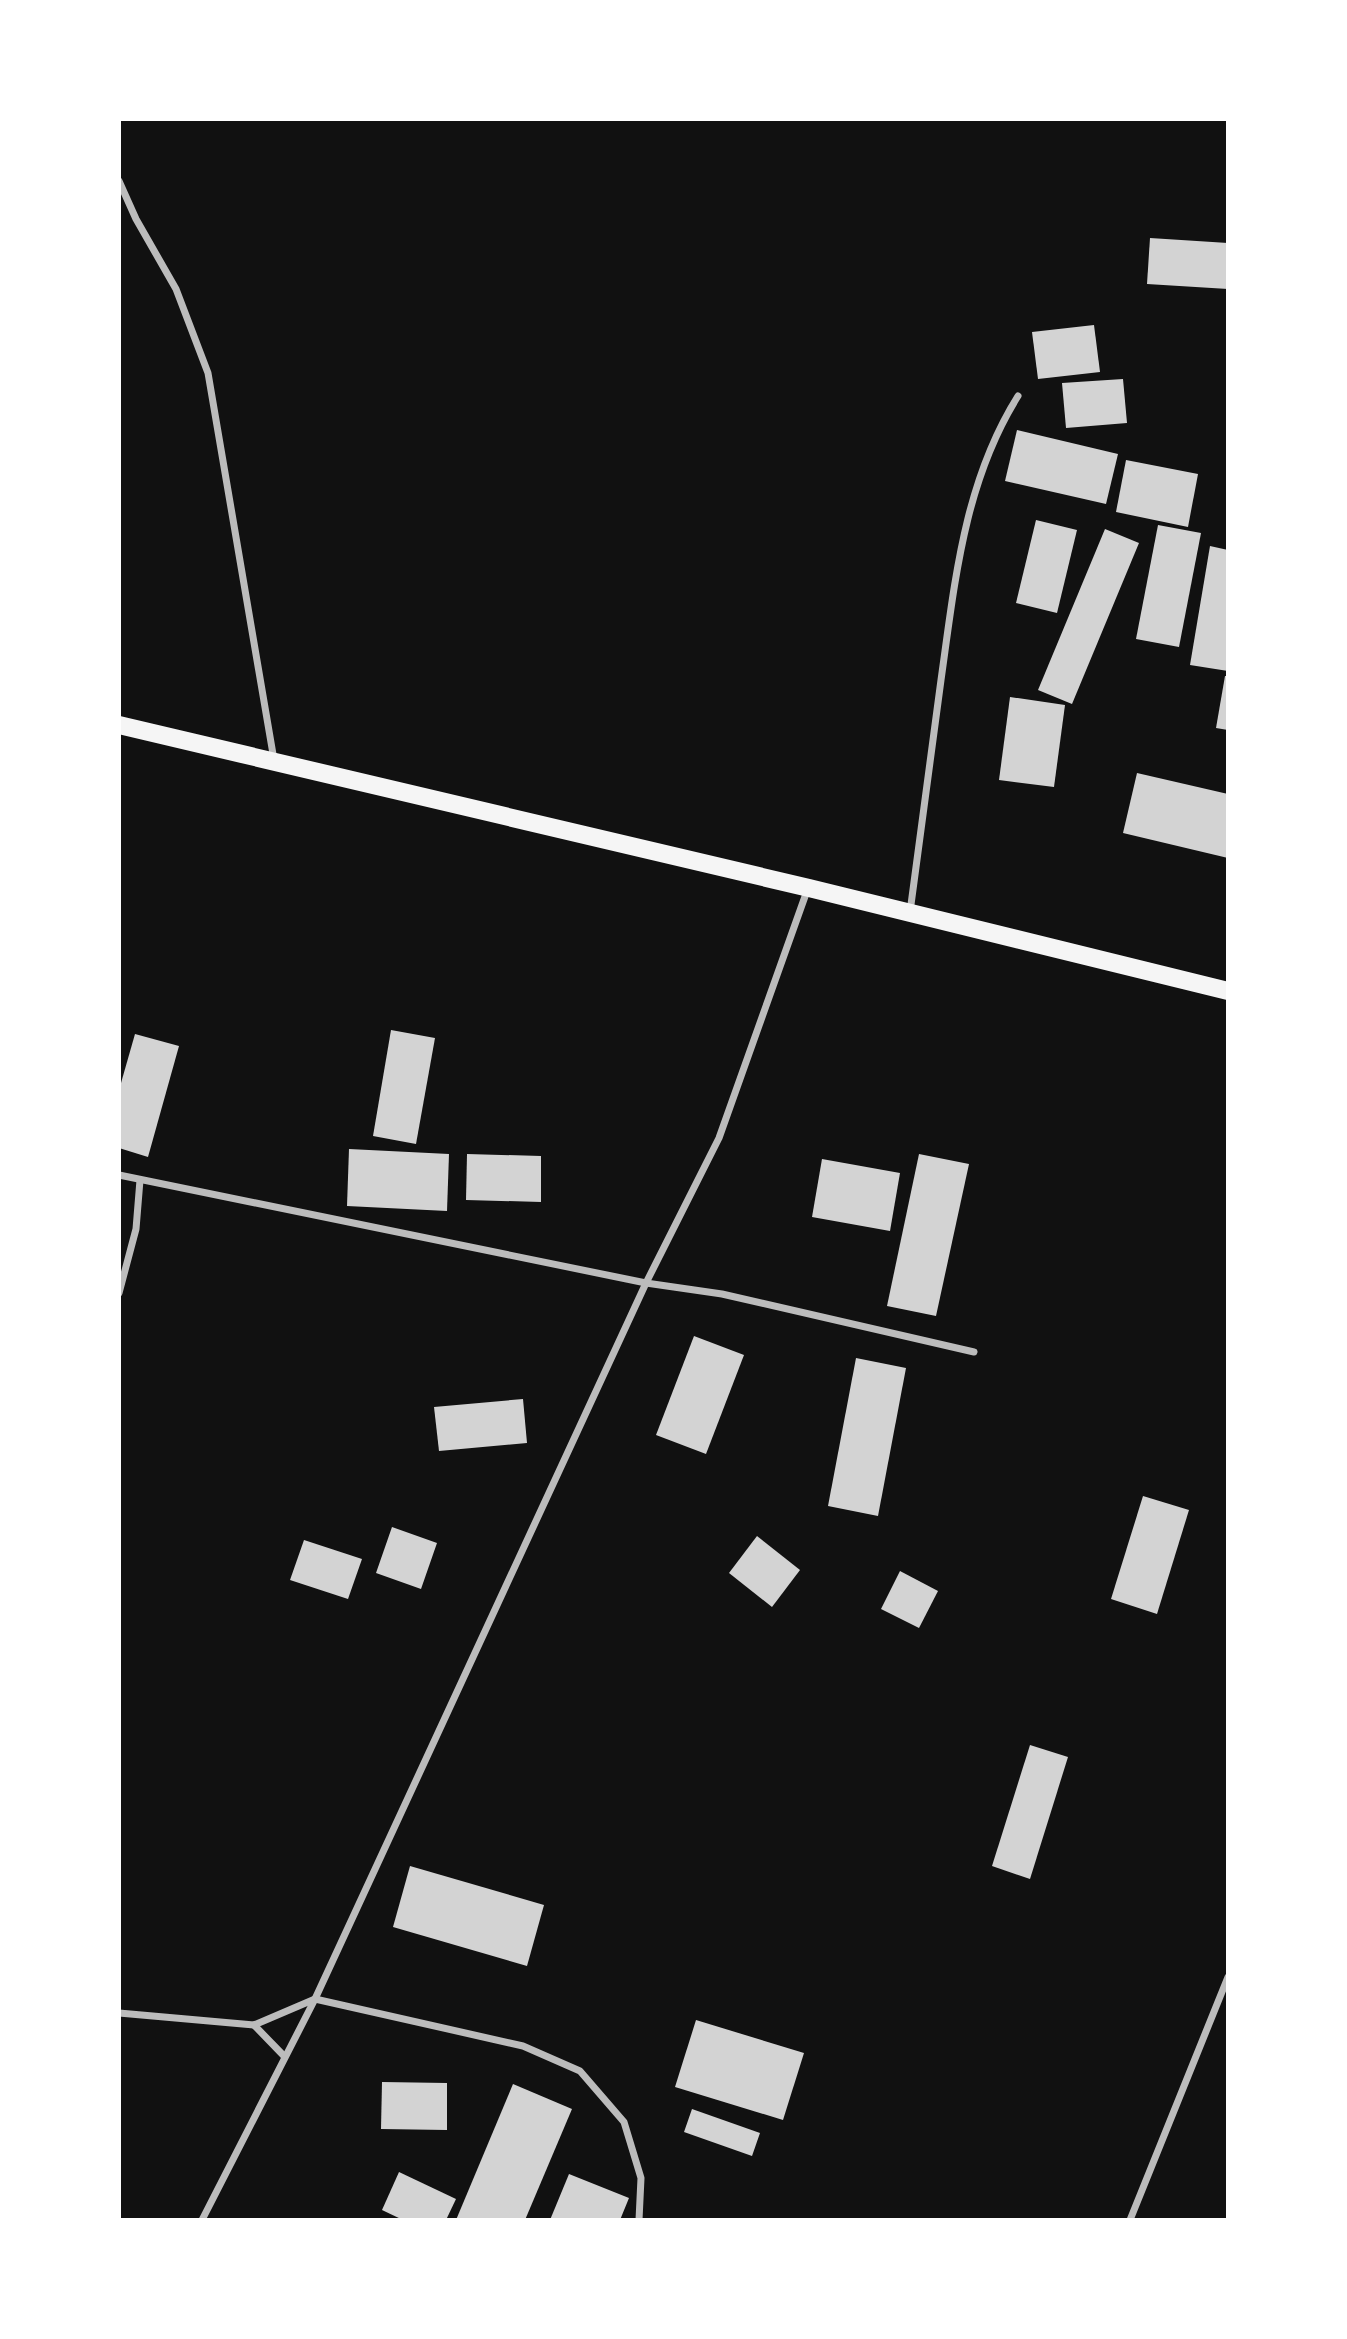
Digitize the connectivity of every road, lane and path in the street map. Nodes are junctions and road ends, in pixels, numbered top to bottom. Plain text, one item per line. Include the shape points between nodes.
1 (119, 181) edge
2 (1018, 396) dead end
3 (119, 725) edge
4 (274, 761) junction
5 (808, 888) junction
6 (910, 912) junction
7 (1228, 991) edge
8 (119, 1175) edge
9 (140, 1180) junction
10 (646, 1283) junction
11 (119, 1293) edge
12 (974, 1352) dead end
13 (1228, 1977) edge
14 (316, 1999) junction
15 (119, 2013) edge
16 (254, 2025) junction
17 (284, 2056) junction
18 (202, 2220) edge
19 (639, 2220) edge
20 (1130, 2220) edge

1 - 4 street via 176,289 208,373
2 - 6 street via 996,430 976,481 957,569
3 - 4 main road
4 - 5 main road
5 - 6 main road
5 - 10 street via 719,1138
6 - 7 main road
8 - 9 street
9 - 10 street
9 - 11 street via 136,1229
10 - 12 street via 722,1294
10 - 14 street
13 - 20 street
14 - 16 street
14 - 17 street
14 - 19 street via 523,2046 580,2071 624,2122 641,2178
15 - 16 street
16 - 17 street
17 - 18 street

